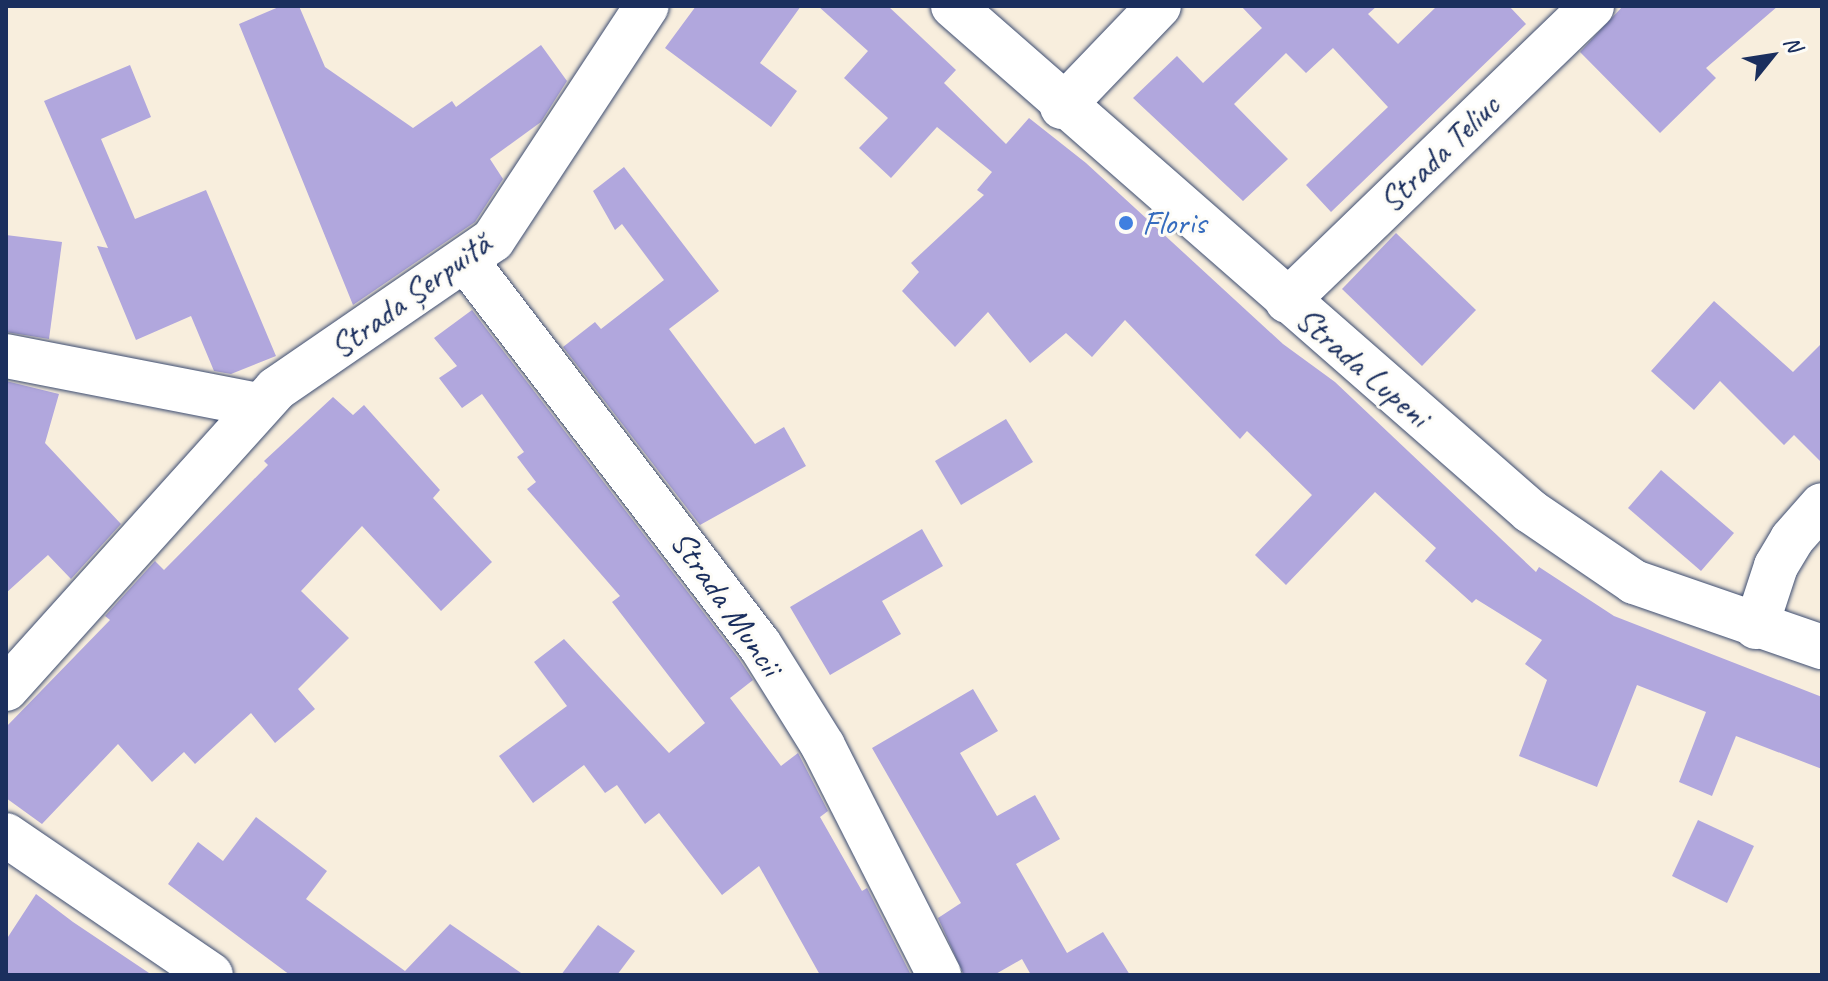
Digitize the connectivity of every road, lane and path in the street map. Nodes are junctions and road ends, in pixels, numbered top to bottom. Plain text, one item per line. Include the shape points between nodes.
1 (647, 6) edge
2 (953, 6) edge
3 (1159, 6) edge
4 (1592, 6) edge
5 (1062, 107) junction
6 (467, 262) junction
7 (1287, 301) junction
8 (6, 356) edge
9 (258, 405) junction
10 (1822, 505) edge
11 (1756, 627) junction
12 (1822, 647) edge
13 (6, 689) edge
14 (6, 835) edge
15 (211, 975) edge
16 (939, 975) edge

1 - 6 street, Strada Șerpuită via 511,219
2 - 5 street, Strada Lupeni
3 - 5 street
4 - 7 street, Strada Teliuc
5 - 7 street, Strada Lupeni
6 - 9 street, Strada Șerpuită
6 - 16 street, Strada Muncii via 760,645 823,746
7 - 11 street, Strada Lupeni via 1530,511 1582,549 1634,582
8 - 9 street
9 - 13 street, Strada Șerpuită
10 - 11 street via 1776,566
11 - 12 street, Strada Lupeni
14 - 15 street

